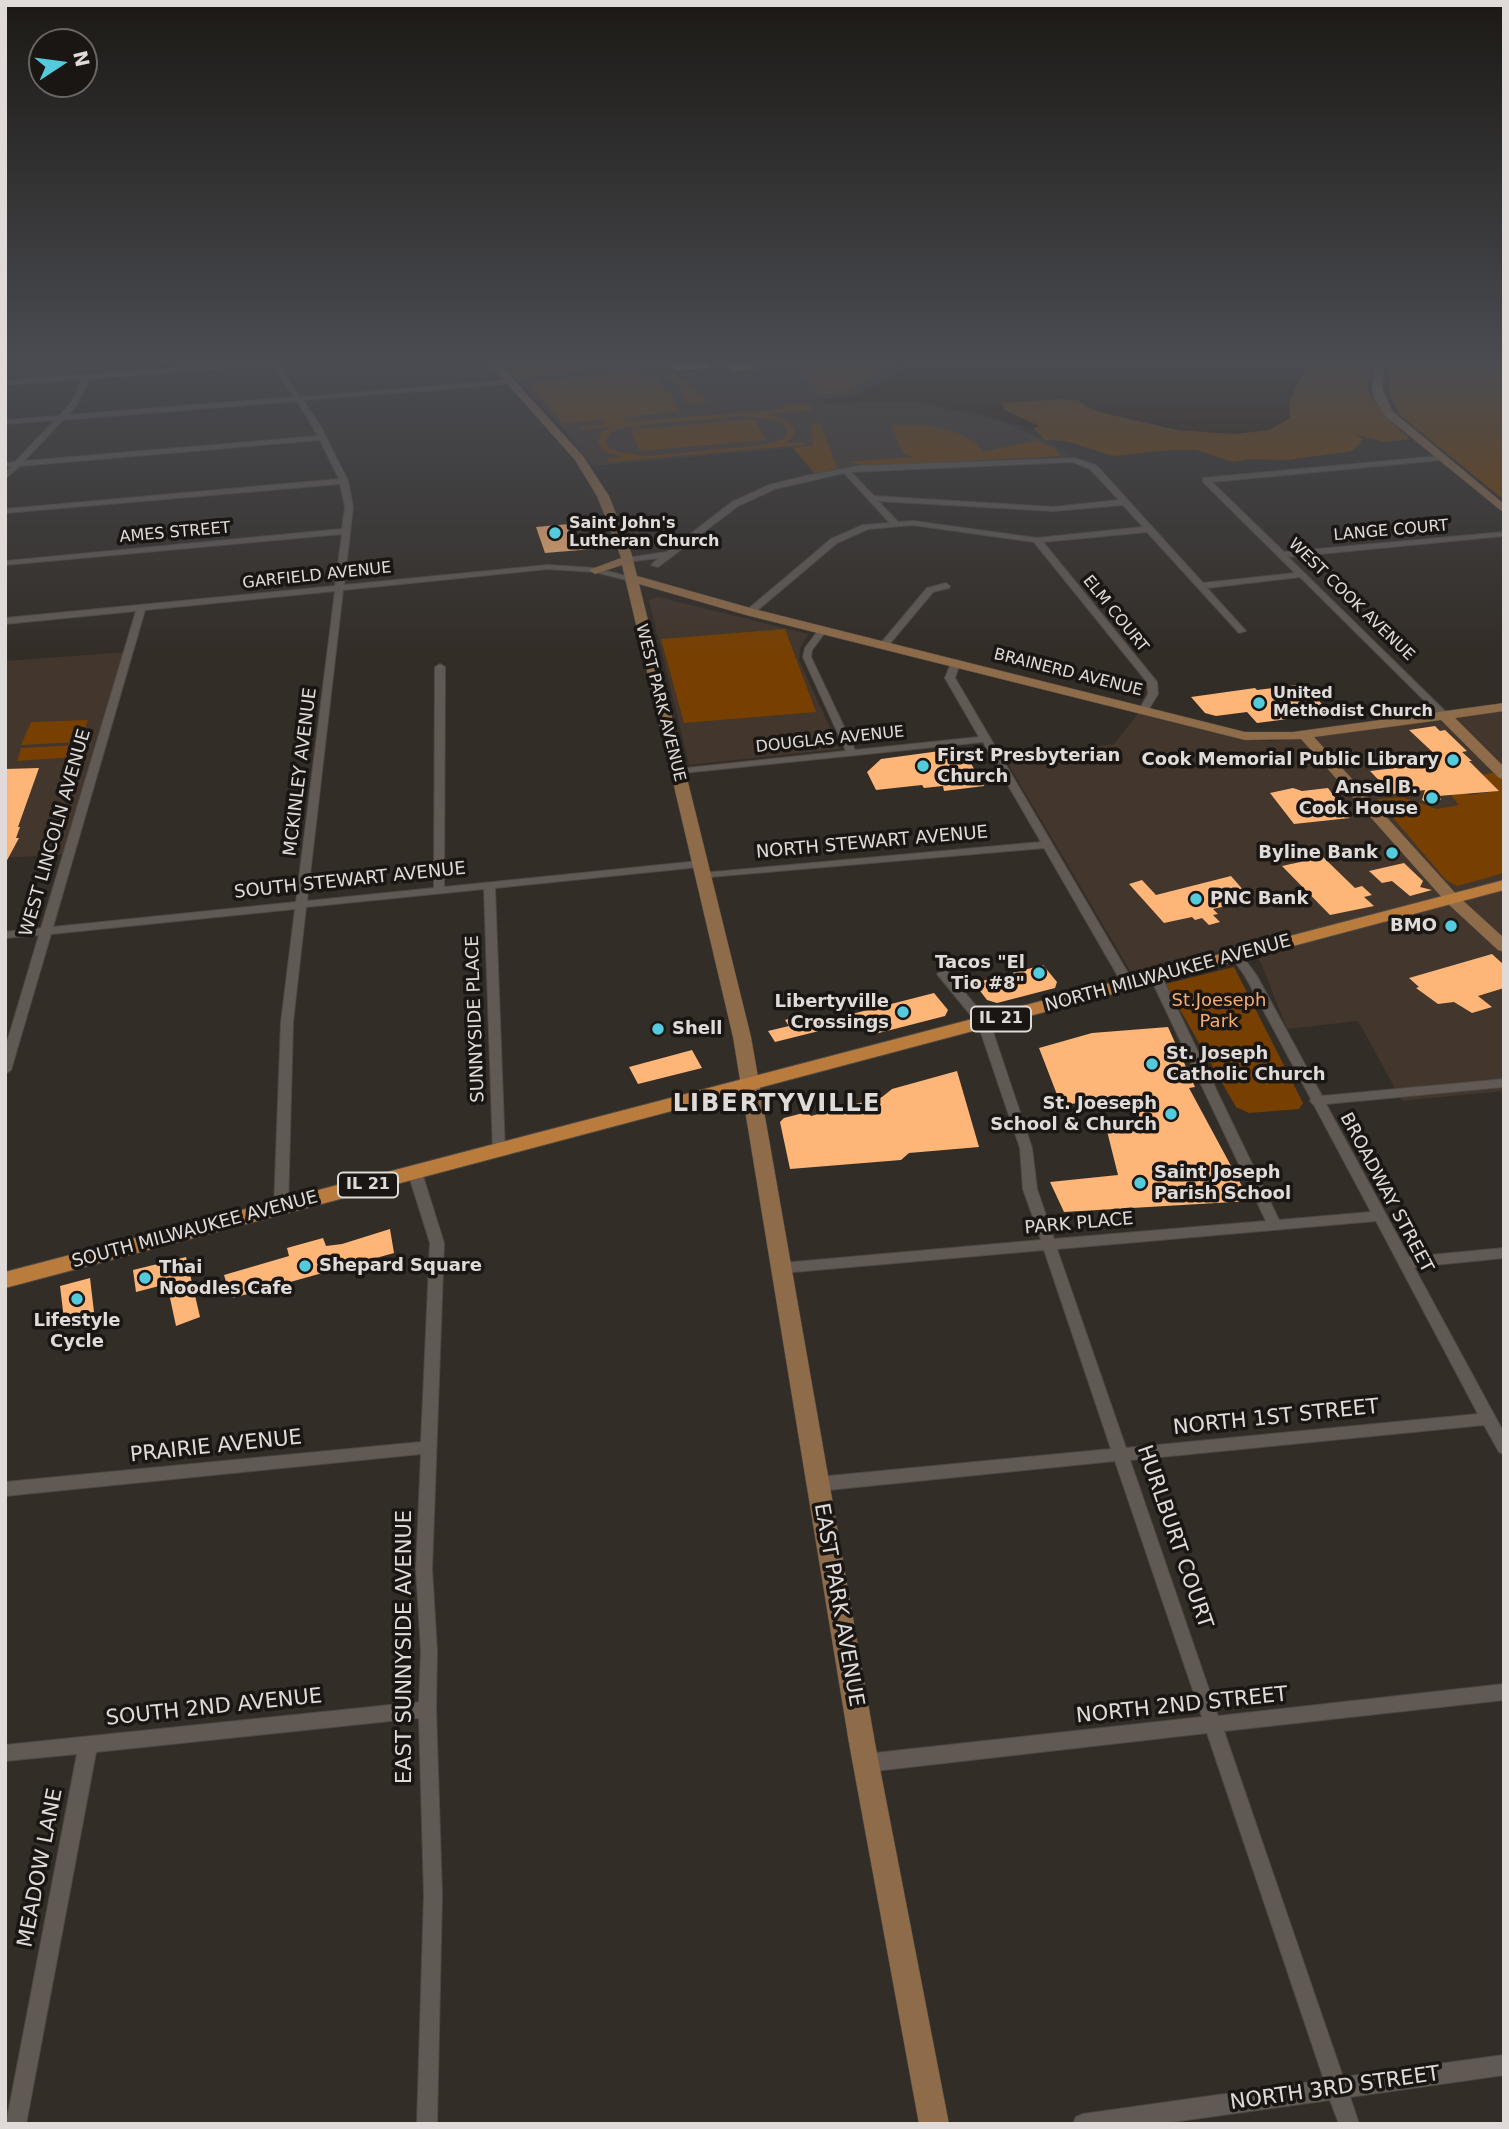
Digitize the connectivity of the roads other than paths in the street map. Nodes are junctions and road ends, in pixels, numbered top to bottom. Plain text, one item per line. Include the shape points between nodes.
1 (21, 459) edge
2 (72, 459) edge
3 (333, 459) edge
4 (580, 459) edge
5 (1038, 459) edge
6 (1072, 459) edge
7 (1423, 459) edge
8 (1441, 459) edge
9 (17, 464) junction
10 (5, 465) edge
11 (845, 470) junction
12 (5, 477) edge
13 (344, 481) junction
14 (870, 498) junction
15 (1125, 502) junction
16 (1504, 510) edge
17 (5, 511) edge
18 (895, 523) junction
19 (1149, 529) junction
20 (346, 531) junction
21 (1504, 534) edge
22 (1037, 540) junction
23 (670, 554) junction
24 (1281, 555) junction
25 (626, 556) junction
26 (5, 563) edge
27 (655, 565) dead end
28 (595, 570) junction
29 (1300, 575) junction
30 (631, 578) junction
31 (946, 586) dead end
32 (1201, 586) junction
33 (339, 588) junction
34 (670, 591) junction
35 (636, 602) junction
36 (141, 607) junction
37 (750, 612) junction
38 (5, 621) edge
39 (823, 630) junction
40 (1242, 631) dead end
41 (884, 645) junction
42 (955, 663) junction
43 (440, 667) dead end
44 (1504, 707) edge
45 (1144, 710) junction
46 (1444, 715) junction
47 (1304, 734) junction
48 (985, 739) junction
49 (852, 754) junction
50 (677, 772) junction
51 (1504, 775) edge
52 (1045, 845) junction
53 (701, 870) junction
54 (489, 885) junction
55 (1504, 885) edge
56 (439, 890) junction
57 (1452, 899) junction
58 (302, 904) junction
59 (46, 931) junction
60 (5, 935) edge
61 (1504, 947) edge
62 (1237, 956) junction
63 (943, 974) dead end
64 (1156, 978) junction
65 (1129, 985) junction
66 (984, 1023) junction
67 (5, 1070) edge
68 (1504, 1083) edge
69 (750, 1086) junction
70 (1316, 1101) junction
71 (499, 1152) junction
72 (415, 1174) junction
73 (281, 1208) junction
74 (1378, 1216) junction
75 (1275, 1225) junction
76 (1050, 1246) junction
77 (1504, 1253) edge
78 (1404, 1263) junction
79 (782, 1268) junction
80 (5, 1280) edge
81 (1488, 1419) junction
82 (430, 1447) junction
83 (1504, 1448) edge
84 (1121, 1454) junction
85 (818, 1484) junction
86 (5, 1489) edge
87 (1504, 1692) edge
88 (427, 1709) junction
89 (1214, 1725) junction
90 (88, 1745) junction
91 (5, 1753) edge
92 (866, 1763) junction
93 (1504, 2065) edge
94 (1337, 2089) junction
95 (16, 2124) edge
96 (427, 2124) edge
97 (934, 2124) edge
98 (1083, 2124) edge
99 (1349, 2124) edge

1 - 9 street
2 - 9 street
3 - 13 street, MCKINLEY AVENUE
4 - 25 main road, WEST PARK AVENUE via 603,496
5 - 11 street
6 - 15 street via 1093,467
7 - 24 street, WEST COOK AVENUE via 1208,478 1206,482
8 - 16 main road
9 - 10 street
9 - 12 street
11 - 14 street
11 - 23 street via 785,483 735,504
13 - 17 street
13 - 20 street, MCKINLEY AVENUE via 349,506
14 - 15 street via 1053,509
14 - 18 street
15 - 19 street
18 - 22 street
18 - 37 street via 866,527 834,541
19 - 22 street
19 - 32 street
20 - 26 street, AMES STREET
20 - 33 street, MCKINLEY AVENUE
21 - 24 street, LANGE COURT
22 - 45 street, ELM COURT via 1152,682 1153,694
23 - 25 street
23 - 27 street
24 - 29 street, WEST COOK AVENUE
25 - 28 main road
25 - 30 main road, WEST PARK AVENUE
28 - 30 street, GARFIELD AVENUE
28 - 33 street, GARFIELD AVENUE via 512,569
29 - 32 street
29 - 46 street, WEST COOK AVENUE
30 - 34 main road, BRAINERD AVENUE
30 - 35 main road, WEST PARK AVENUE
31 - 41 street via 930,590
32 - 40 street
33 - 36 street, GARFIELD AVENUE
33 - 58 street, MCKINLEY AVENUE
34 - 35 main road via 649,593
34 - 37 main road, BRAINERD AVENUE
35 - 50 main road, WEST PARK AVENUE
36 - 38 street, GARFIELD AVENUE
36 - 59 street, WEST LINCOLN AVENUE
37 - 39 main road, BRAINERD AVENUE
39 - 41 main road, BRAINERD AVENUE
39 - 49 street via 807,657
41 - 42 main road, BRAINERD AVENUE
42 - 45 main road, BRAINERD AVENUE
42 - 48 street via 950,678
43 - 56 street
44 - 46 main road, BRAINERD AVENUE
45 - 47 main road, BRAINERD AVENUE via 1245,736
46 - 47 main road, BRAINERD AVENUE
46 - 51 main road, WEST COOK AVENUE
47 - 57 main road
48 - 49 street, DOUGLAS AVENUE
48 - 52 street
49 - 50 street, DOUGLAS AVENUE
50 - 53 main road, WEST PARK AVENUE
52 - 53 street, NORTH STEWART AVENUE
52 - 65 street
53 - 54 street, SOUTH STEWART AVENUE
53 - 69 main road, WEST PARK AVENUE
54 - 56 street, SOUTH STEWART AVENUE
54 - 71 street, SUNNYSIDE PLACE
55 - 57 main road, NORTH MILWAUKEE AVENUE / IL 21
56 - 58 street, SOUTH STEWART AVENUE
57 - 61 main road
57 - 62 main road, NORTH MILWAUKEE AVENUE / IL 21
58 - 59 street, SOUTH STEWART AVENUE
58 - 73 street, MCKINLEY AVENUE via 287,1023
59 - 60 street, SOUTH STEWART AVENUE
59 - 67 street, WEST LINCOLN AVENUE
62 - 64 main road, NORTH MILWAUKEE AVENUE / IL 21
62 - 70 street, BROADWAY STREET
63 - 66 street, HURLBURT COURT
64 - 65 main road, NORTH MILWAUKEE AVENUE / IL 21
64 - 75 street
65 - 66 main road, NORTH MILWAUKEE AVENUE / IL 21
66 - 69 main road, NORTH MILWAUKEE AVENUE / IL 21
66 - 76 street, HURLBURT COURT via 1026,1148 1030,1189
68 - 70 street
69 - 71 main road, SOUTH MILWAUKEE AVENUE / IL 21
69 - 79 main road, EAST PARK AVENUE
70 - 74 street, BROADWAY STREET
71 - 72 main road, SOUTH MILWAUKEE AVENUE / IL 21
72 - 73 main road, SOUTH MILWAUKEE AVENUE / IL 21
72 - 82 street, EAST SUNNYSIDE AVENUE via 437,1243
73 - 80 main road, SOUTH MILWAUKEE AVENUE / IL 21
74 - 75 street, PARK PLACE
74 - 78 street, BROADWAY STREET
75 - 76 street, PARK PLACE
76 - 79 street, PARK PLACE
76 - 84 street, HURLBURT COURT
77 - 78 street
78 - 81 street, BROADWAY STREET
79 - 85 main road, EAST PARK AVENUE
81 - 83 street, BROADWAY STREET
81 - 84 street, NORTH 1ST STREET
82 - 86 street, PRAIRIE AVENUE
82 - 88 street, EAST SUNNYSIDE AVENUE via 424,1569
84 - 85 street, NORTH 1ST STREET
84 - 89 street, HURLBURT COURT
85 - 92 main road, EAST PARK AVENUE
87 - 89 street, NORTH 2ND STREET
88 - 90 street, SOUTH 2ND AVENUE
88 - 96 street, EAST SUNNYSIDE AVENUE via 433,1895
89 - 92 street, NORTH 2ND STREET
89 - 94 street, HURLBURT COURT
90 - 91 street, SOUTH 2ND AVENUE
90 - 95 street, MEADOW LANE
92 - 97 main road, EAST PARK AVENUE
93 - 94 street, NORTH 3RD STREET
94 - 98 street, NORTH 3RD STREET
94 - 99 street, HURLBURT COURT

